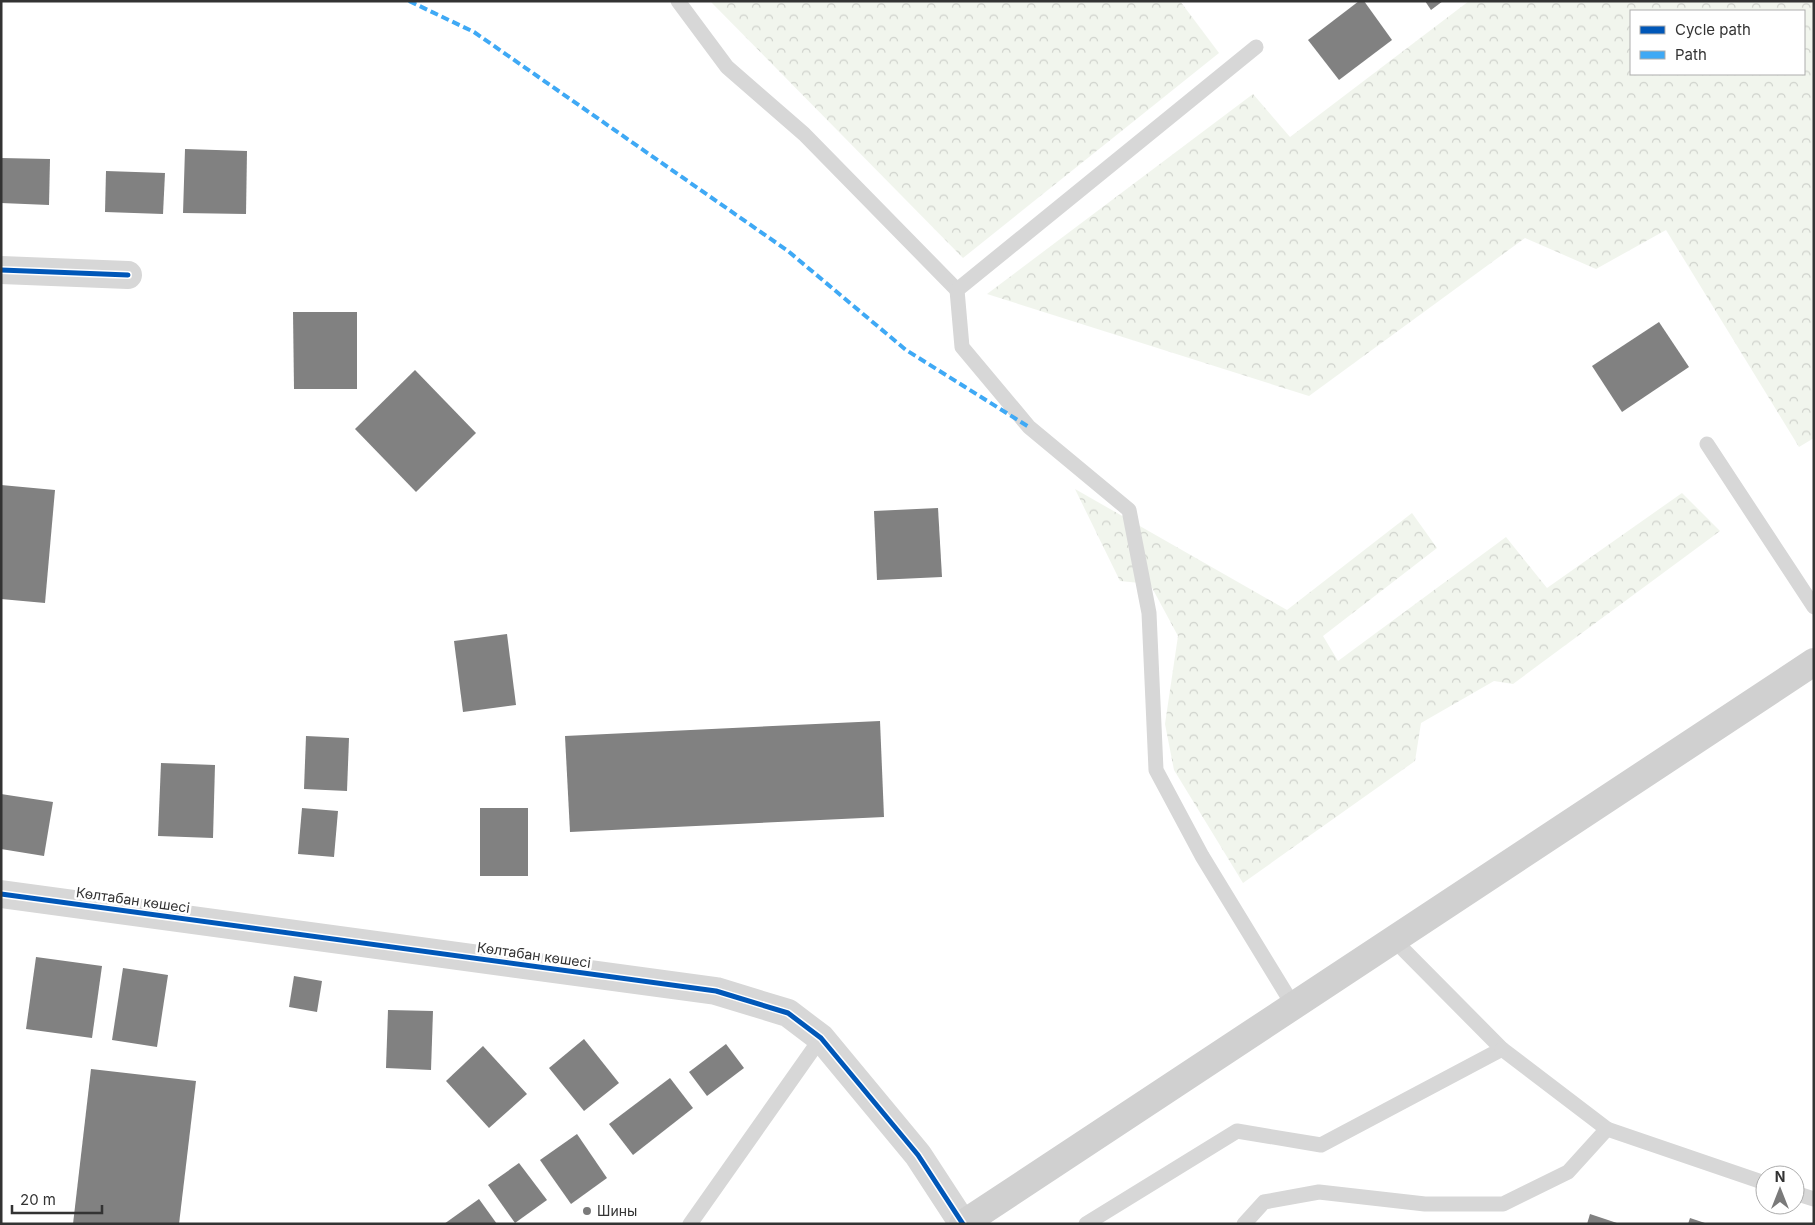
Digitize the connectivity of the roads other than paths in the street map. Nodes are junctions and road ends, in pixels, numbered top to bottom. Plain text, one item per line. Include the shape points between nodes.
1 (678, 1) edge
2 (1256, 47) dead end
3 (1, 270) edge
4 (128, 275) dead end
5 (957, 290) junction
6 (1707, 444) dead end
7 (1814, 607) edge
8 (1814, 662) edge
9 (1, 894) edge
10 (1393, 939) junction
11 (1293, 1004) junction
12 (820, 1038) junction
13 (1502, 1049) junction
14 (1607, 1129) junction
15 (1755, 1179) edge
16 (690, 1224) edge
17 (963, 1224) edge
18 (1086, 1224) edge
19 (1244, 1224) edge

1 - 5 lane via 727,67 804,134
2 - 5 lane
3 - 4 street
5 - 11 lane via 962,347 1029,427 1129,510 1149,613 1156,770 1202,856
6 - 7 lane
8 - 10 main road
9 - 12 street, Көлтабан көшесі via 716,991 788,1013
10 - 11 main road
10 - 13 lane
11 - 17 main road
12 - 16 lane
12 - 17 street, Көлтабан көшесі via 918,1155
13 - 14 lane
13 - 18 lane via 1320,1145 1237,1131
14 - 15 lane
14 - 19 lane via 1568,1172 1503,1204 1425,1204 1319,1192 1264,1202

